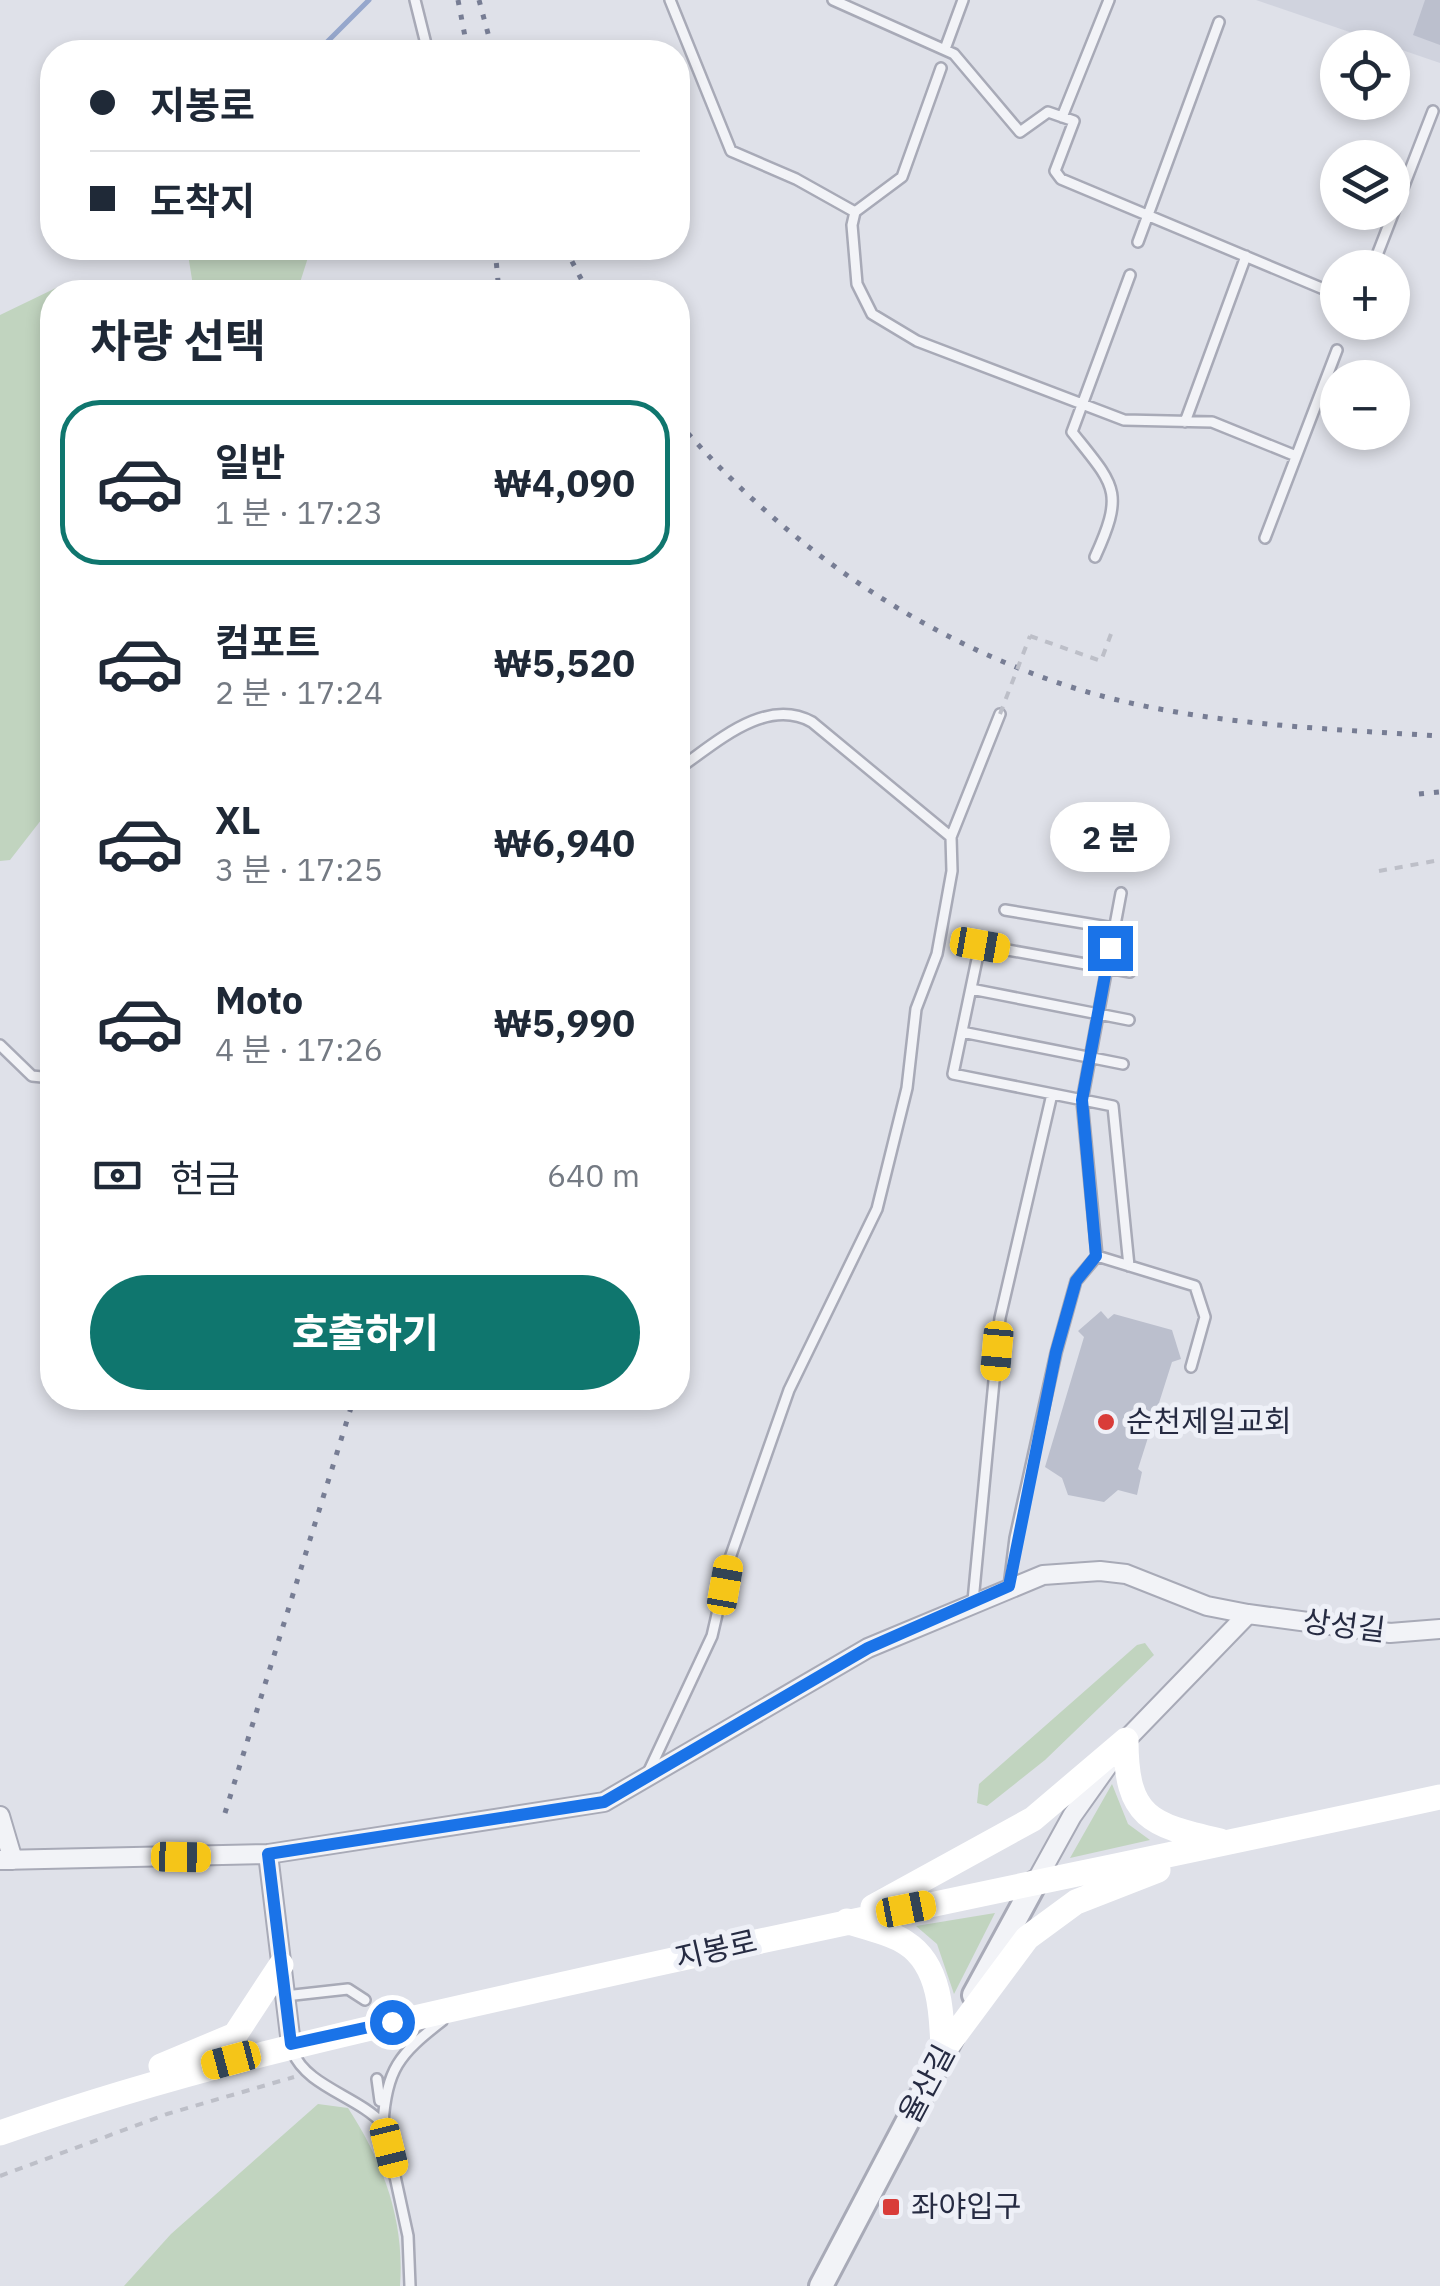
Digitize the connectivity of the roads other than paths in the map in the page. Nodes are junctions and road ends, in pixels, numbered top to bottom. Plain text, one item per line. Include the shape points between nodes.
1 (415, 0) edge
2 (670, 0) edge
3 (832, 0) edge
4 (858, 0) edge
5 (963, 0) edge
6 (1109, 0) edge
7 (854, 12) junction
8 (1219, 22) dead end
9 (425, 40) edge
10 (686, 40) edge
11 (690, 49) edge
12 (945, 50) junction
13 (941, 68) dead end
14 (1433, 111) dead end
15 (1062, 117) junction
16 (855, 212) junction
17 (1148, 215) junction
18 (1138, 242) dead end
19 (1379, 250) edge
20 (1246, 256) junction
21 (1130, 275) dead end
22 (1320, 287) edge
23 (1337, 350) dead end
24 (1080, 404) junction
25 (1185, 422) junction
26 (1296, 456) junction
27 (1265, 538) dead end
28 (1095, 557) dead end
29 (1000, 714) road end
30 (690, 760) edge
31 (951, 837) junction
32 (1121, 893) dead end
33 (1005, 910) dead end
34 (1114, 928) junction
35 (1106, 968) junction
36 (1130, 972) dead end
37 (971, 989) junction
38 (1098, 1014) junction
39 (1129, 1020) dead end
40 (962, 1032) junction
41 (0, 1045) edge
42 (1090, 1057) junction
43 (1123, 1064) dead end
44 (40, 1077) edge
45 (1052, 1094) junction
46 (1082, 1100) junction
47 (1096, 1256) junction
48 (1129, 1266) junction
49 (1191, 1367) dead end
50 (1009, 1586) junction
51 (973, 1601) junction
52 (1248, 1614) junction
53 (1440, 1629) edge
54 (1126, 1740) junction
55 (647, 1775) junction
56 (1440, 1797) edge
57 (0, 1816) edge
58 (1228, 1843) junction
59 (268, 1854) junction
60 (6, 1860) edge
61 (1035, 1884) junction
62 (847, 1921) junction
63 (281, 1965) junction
64 (285, 1996) junction
65 (365, 2000) dead end
66 (460, 2008) junction
67 (291, 2044) junction
68 (944, 2052) junction
69 (376, 2079) dead end
70 (105, 2097) junction
71 (384, 2124) junction
72 (0, 2133) edge
73 (410, 2286) edge
74 (821, 2286) edge

1 - 9 lane
2 - 10 lane
3 - 7 lane
4 - 7 lane
5 - 12 lane
6 - 15 lane
7 - 12 lane
8 - 17 lane
11 - 16 lane via 731,150
12 - 15 lane via 1020,132 1048,112
13 - 16 lane via 902,177
14 - 19 lane
15 - 17 lane via 1074,121 1055,171 1061,178
16 - 24 lane via 854,262 872,314 916,341
17 - 18 lane
17 - 20 lane
20 - 22 lane
20 - 25 lane
21 - 24 lane
23 - 26 lane
24 - 25 lane via 1124,420
24 - 28 lane via 1072,432 1106,475 1115,510
25 - 26 lane via 1232,426
26 - 27 lane
29 - 31 lane
30 - 31 lane via 746,723 795,715
31 - 55 lane via 952,871 937,954 916,1009 907,1088 877,1209 790,1390 730,1558 712,1636
32 - 34 lane
33 - 34 lane
34 - 35 lane
35 - 36 lane
35 - 37 lane via 980,945
35 - 38 lane
37 - 38 lane
37 - 40 lane
38 - 39 lane
38 - 42 lane
40 - 42 lane
40 - 45 lane via 953,1074
41 - 44 lane
42 - 43 lane
42 - 46 lane
45 - 46 lane
45 - 51 lane via 1000,1318
46 - 47 lane
46 - 48 lane via 1113,1106
47 - 48 lane
47 - 50 lane via 1076,1281 1056,1352
48 - 49 lane via 1195,1286 1206,1318
50 - 51 street, 상성길
50 - 52 street, 상성길 via 1043,1574 1100,1571
51 - 55 street, 상성길 via 868,1648
52 - 53 street, 상성길 via 1390,1633
52 - 54 street
54 - 58 main road via 1130,1793 1154,1823
54 - 61 street via 1072,1816
54 - 62 main road via 1033,1819
55 - 59 street, 상성길 via 583,1807
56 - 58 main road, 지봉로
57 - 60 street
58 - 61 main road, 지봉로
58 - 68 main road via 1052,1917 1006,1962
59 - 60 street, 상성길
59 - 63 street
61 - 62 main road, 지봉로
61 - 68 street, 율산길
62 - 66 main road, 지봉로
62 - 68 main road via 906,1942 920,1955 941,2007
63 - 64 street
63 - 70 main road via 235,2036
64 - 65 lane via 348,1989
64 - 67 street
66 - 67 main road, 지봉로
66 - 71 lane via 395,2064 385,2087
67 - 70 main road, 지봉로
67 - 71 lane via 309,2073
68 - 74 street, 율산길
69 - 71 lane
70 - 72 main road, 지봉로
71 - 73 lane via 408,2236

